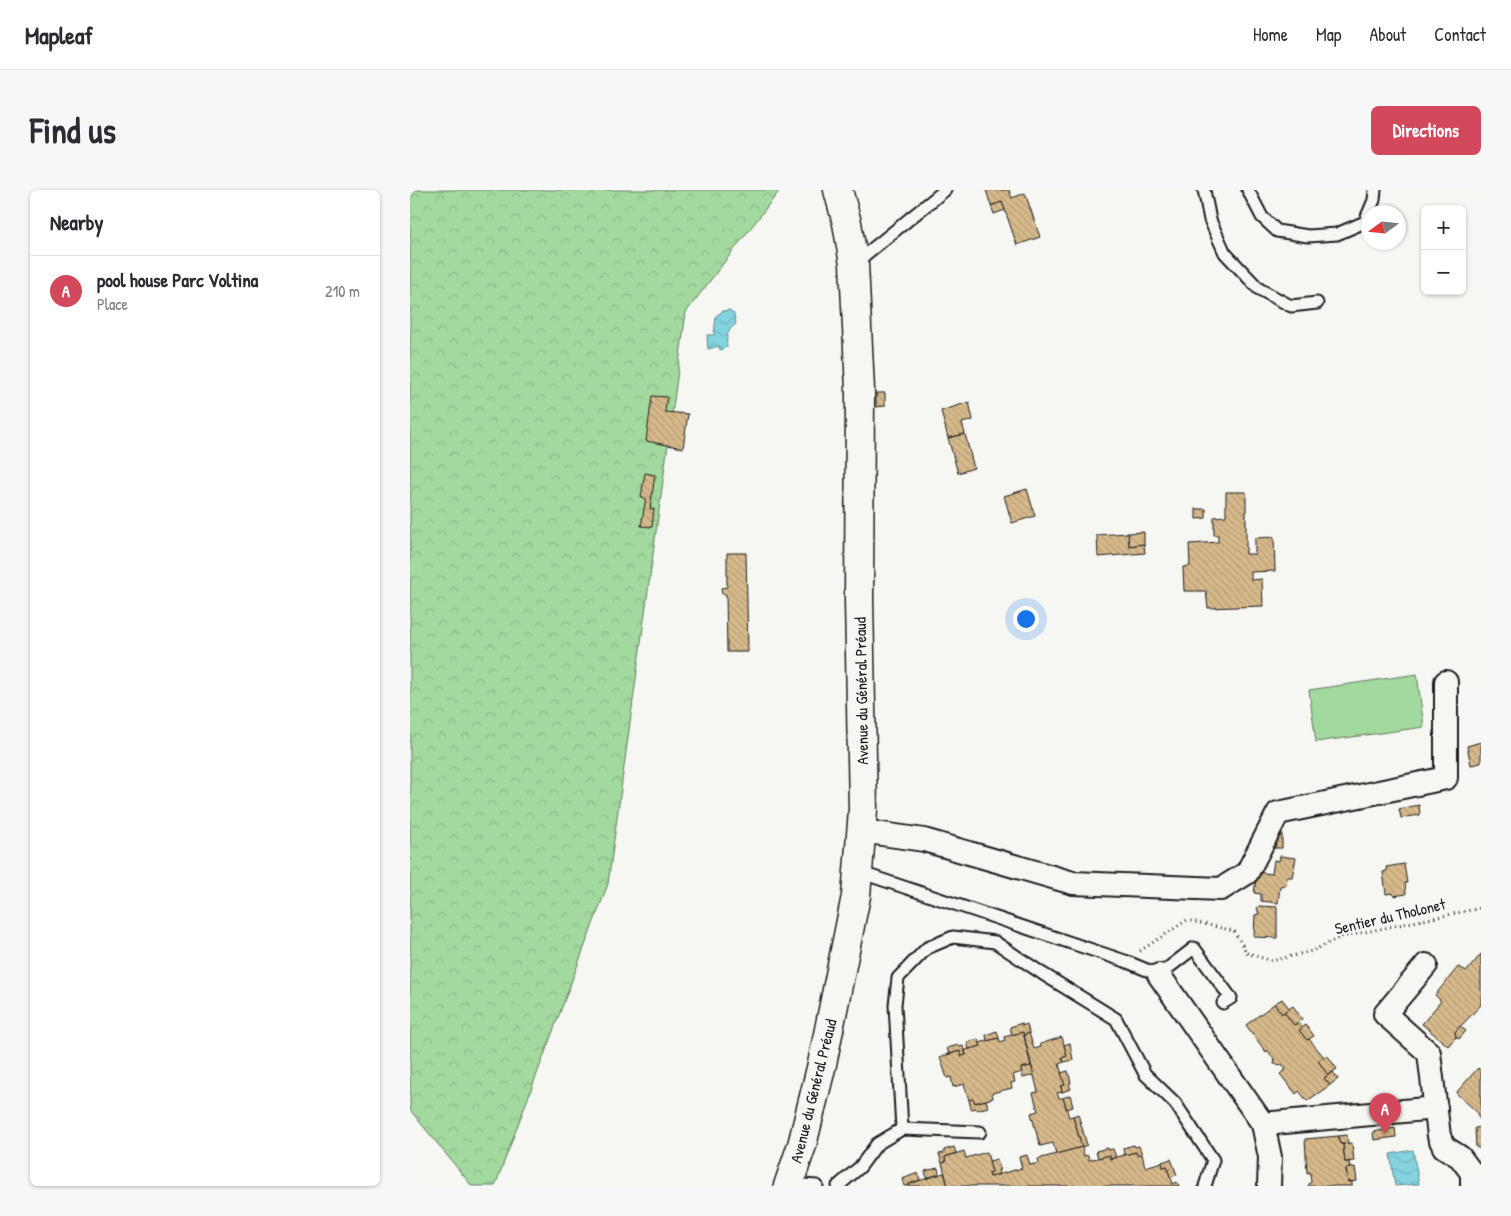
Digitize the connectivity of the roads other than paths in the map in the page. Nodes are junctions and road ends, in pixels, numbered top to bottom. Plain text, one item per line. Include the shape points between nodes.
1 (838, 190) edge
2 (945, 190) edge
3 (1204, 190) edge
4 (1248, 190) edge
5 (1375, 190) edge
6 (1372, 205) edge
7 (1361, 224) edge
8 (854, 264) junction
9 (1317, 303) dead end
10 (1446, 682) dead end
11 (862, 831) junction
12 (859, 872) junction
13 (1426, 965) dead end
14 (1159, 975) junction
15 (1223, 1003) dead end
16 (1436, 1108) junction
17 (1263, 1124) junction
18 (902, 1129) junction
19 (980, 1132) dead end
20 (788, 1185) edge
21 (817, 1186) edge
22 (838, 1186) edge
23 (1204, 1186) edge
24 (1269, 1186) edge
25 (1472, 1186) edge

1 - 8 street, Avenue du Général Préaud
2 - 8 lane
3 - 9 lane via 1210,220 1225,253 1259,289 1291,306
4 - 7 lane via 1262,217 1277,230 1308,236 1337,234
5 - 6 lane
8 - 11 street, Avenue du Général Préaud via 860,390
10 - 11 street via 1446,778 1278,812 1247,873 1221,889 1072,883 924,840
11 - 12 street, Avenue du Général Préaud
12 - 14 lane
12 - 20 street, Avenue du Général Préaud via 822,1064 802,1145
13 - 16 street via 1384,1014 1429,1052
14 - 15 lane via 1194,948 1231,998
14 - 17 street
16 - 17 street
16 - 25 street via 1439,1136 1444,1147 1460,1157 1472,1173
17 - 24 street via 1270,1157
18 - 19 lane
18 - 22 lane via 877,1144 860,1167
18 - 23 lane via 895,1004 898,978 927,948 953,937 995,942 1116,1019 1145,1074 1175,1103 1213,1160
20 - 21 lane

